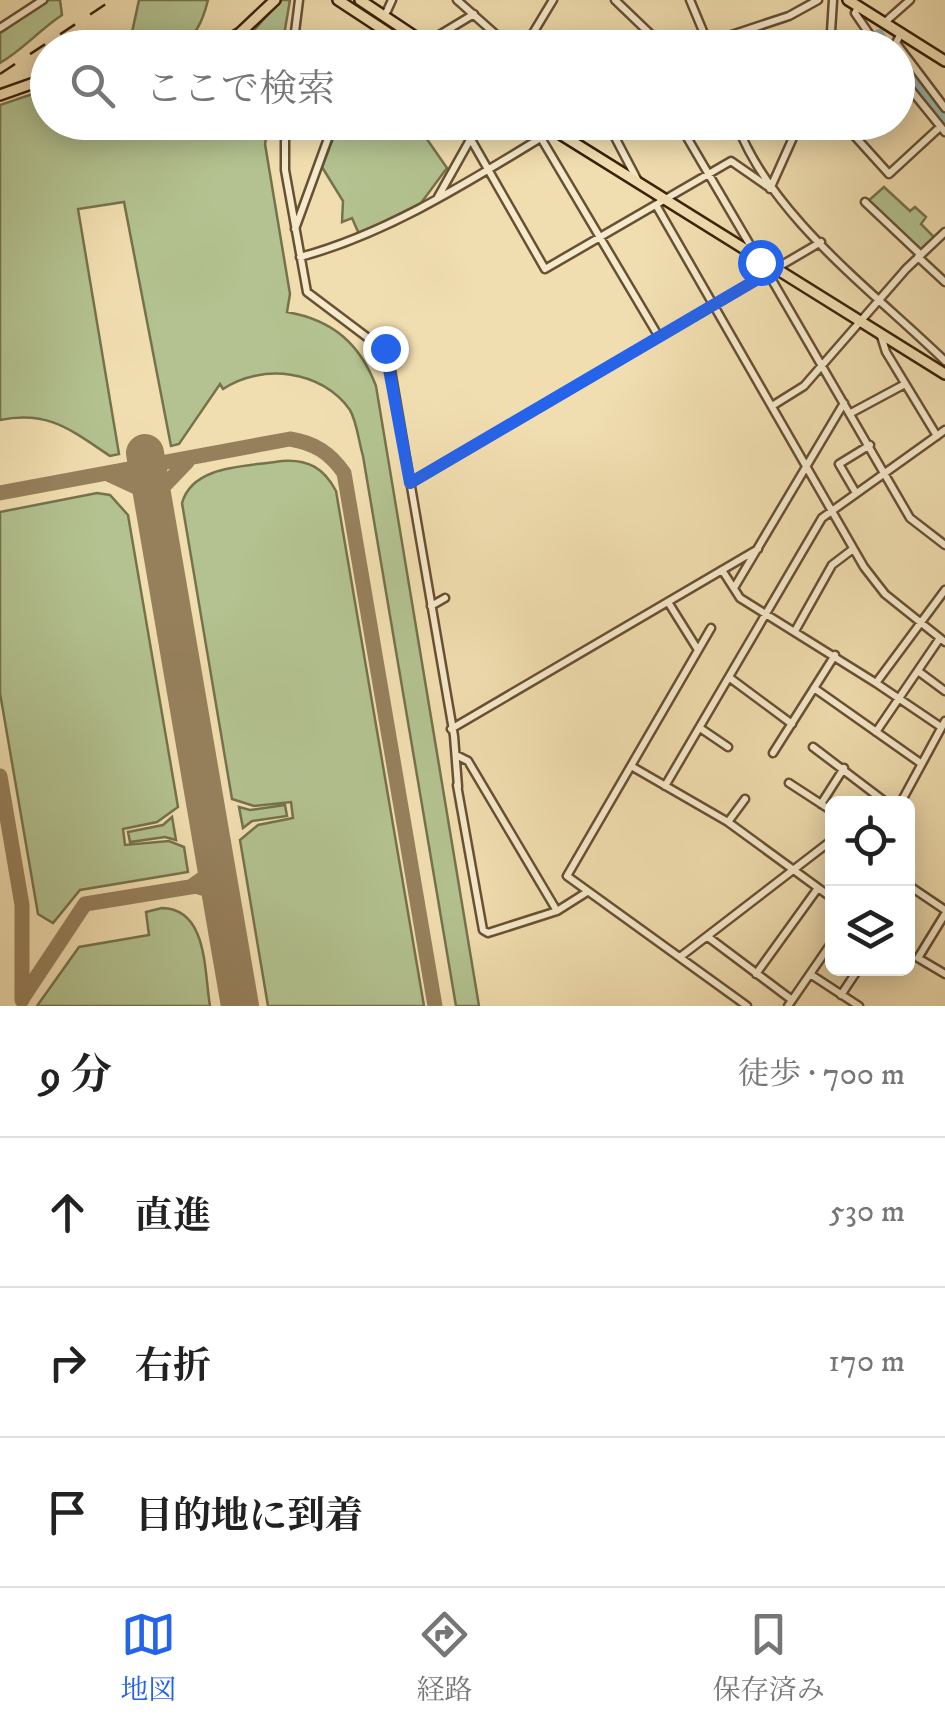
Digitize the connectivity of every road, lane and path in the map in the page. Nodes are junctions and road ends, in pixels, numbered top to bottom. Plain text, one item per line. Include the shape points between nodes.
1 (43, 0) edge
2 (275, 0) edge
3 (298, 0) edge
4 (338, 0) edge
5 (349, 0) edge
6 (360, 0) edge
7 (370, 0) edge
8 (392, 0) edge
9 (457, 0) edge
10 (554, 0) edge
11 (615, 0) edge
12 (690, 0) edge
13 (818, 0) edge
14 (833, 0) edge
15 (848, 0) edge
16 (910, 0) edge
17 (858, 7) junction
18 (386, 10) junction
19 (474, 14) junction
20 (883, 24) junction
21 (0, 28) edge
22 (381, 28) joint
23 (243, 30) edge
24 (296, 30) edge
25 (384, 30) edge
26 (394, 30) edge
27 (409, 30) edge
28 (413, 30) edge
29 (453, 30) edge
30 (491, 30) edge
31 (535, 30) edge
32 (647, 30) edge
33 (703, 30) edge
34 (749, 30) edge
35 (831, 30) edge
36 (867, 30) edge
37 (893, 30) edge
38 (915, 43) edge
39 (945, 60) edge
40 (915, 68) edge
41 (30, 84) edge
42 (0, 95) edge
43 (915, 96) edge
44 (945, 108) edge
45 (942, 130) edge
46 (285, 140) edge
47 (328, 140) edge
48 (470, 140) joint
49 (539, 140) edge
50 (543, 140) edge
51 (569, 140) edge
52 (616, 140) edge
53 (689, 140) edge
54 (743, 140) edge
55 (791, 140) edge
56 (858, 140) edge
57 (488, 170) junction
58 (709, 174) junction
59 (640, 186) junction
60 (769, 187) junction
61 (437, 198) junction
62 (864, 202) dead end
63 (659, 203) junction
64 (296, 230) junction
65 (945, 232) edge
66 (600, 236) junction
67 (821, 242) junction
68 (300, 256) junction
69 (920, 256) junction
70 (758, 261) junction
71 (773, 270) junction
72 (945, 282) edge
73 (880, 298) junction
74 (713, 306) junction
75 (860, 322) junction
76 (659, 336) junction
77 (882, 336) junction
78 (945, 361) edge
79 (822, 366) junction
80 (945, 374) edge
81 (905, 384) junction
82 (844, 403) junction
83 (772, 406) junction
84 (851, 413) junction
85 (945, 430) edge
86 (936, 436) junction
87 (870, 445) junction
88 (806, 468) junction
89 (886, 474) junction
90 (410, 483) junction
91 (856, 493) junction
92 (830, 509) junction
93 (945, 546) edge
94 (758, 549) junction
95 (853, 549) junction
96 (722, 570) junction
97 (734, 588) junction
98 (945, 590) edge
99 (446, 598) dead end
100 (668, 602) junction
101 (430, 606) junction
102 (767, 614) junction
103 (920, 622) junction
104 (711, 628) dead end
105 (795, 631) junction
106 (943, 640) edge
107 (698, 650) junction
108 (835, 655) junction
109 (918, 671) junction
110 (730, 678) junction
111 (876, 683) junction
112 (814, 688) junction
113 (945, 690) edge
114 (900, 700) junction
115 (792, 724) junction
116 (943, 724) edge
117 (700, 728) junction
118 (451, 729) junction
119 (876, 732) junction
120 (728, 746) dead end
121 (813, 747) dead end
122 (774, 753) dead end
123 (454, 755) junction
124 (919, 762) junction
125 (631, 766) junction
126 (844, 768) junction
127 (789, 783) dead end
128 (665, 786) junction
129 (878, 796) edge
130 (904, 796) edge
131 (744, 799) dead end
132 (821, 804) junction
133 (825, 807) edge
134 (728, 822) junction
135 (825, 846) edge
136 (796, 871) junction
137 (818, 888) junction
138 (915, 891) edge
139 (587, 892) junction
140 (825, 893) edge
141 (557, 911) junction
142 (945, 912) edge
143 (708, 937) junction
144 (825, 952) edge
145 (680, 958) junction
146 (756, 974) junction
147 (810, 974) junction
148 (945, 974) edge
149 (854, 976) edge
150 (841, 995) junction
151 (790, 1003) edge
152 (747, 1006) edge
153 (858, 1006) edge

1 - 21 street
2 - 23 main road
3 - 24 street
4 - 22 main road
5 - 26 main road
6 - 27 main road
7 - 18 main road
8 - 18 street
9 - 19 street
10 - 31 street
11 - 32 street
12 - 33 street
13 - 34 street
14 - 35 street
15 - 17 main road
16 - 20 street
17 - 20 main road
17 - 36 street
18 - 28 main road
19 - 29 street
19 - 30 street
20 - 37 main road
22 - 25 main road
38 - 39 main road
40 - 44 street
41 - 42 main road
43 - 45 street
45 - 56 street via 888,174
46 - 64 street
47 - 64 street
48 - 57 street
48 - 61 street
49 - 57 street
50 - 66 street
51 - 59 main road
52 - 59 street
53 - 58 street
54 - 60 street
55 - 60 street
57 - 61 street
57 - 66 street via 546,269
58 - 60 street via 731,161
58 - 63 street
58 - 70 street
59 - 63 main road
60 - 67 street
61 - 68 street via 343,245
62 - 69 street
63 - 66 street
63 - 70 main road
63 - 74 street
64 - 68 street
65 - 69 street
66 - 76 street
67 - 71 street
67 - 73 street
68 - 90 street via 306,292 382,345
69 - 72 street
69 - 73 street
70 - 71 main road
71 - 74 street
71 - 75 main road
71 - 79 street via 772,280
73 - 75 street
73 - 78 street
74 - 76 street
74 - 83 street
75 - 77 main road
75 - 79 street
76 - 90 street
77 - 80 main road
77 - 81 street
79 - 82 street
79 - 83 street
81 - 84 street
81 - 86 street
82 - 84 street
82 - 88 street
83 - 88 street
84 - 87 street
85 - 86 street
86 - 89 street
87 - 89 street
87 - 91 street via 839,464
88 - 92 street
88 - 94 street
89 - 91 street
89 - 93 street via 910,518
90 - 101 street
91 - 92 street
92 - 95 street
92 - 102 street
94 - 96 street
94 - 97 street
95 - 103 street via 885,594
95 - 105 street via 832,565
96 - 97 street
96 - 100 street
97 - 102 street
98 - 103 street
99 - 101 street
100 - 107 street
100 - 118 street
101 - 118 street
102 - 105 street
102 - 110 street
103 - 106 street
103 - 111 street
104 - 107 street
105 - 108 street
106 - 109 street
107 - 125 street
108 - 111 street
108 - 112 street
109 - 113 street
109 - 114 street
110 - 115 street
110 - 117 street
111 - 114 street
112 - 115 street
112 - 119 street
114 - 116 street
114 - 119 street
115 - 122 street
116 - 124 street
117 - 120 street
117 - 128 street
118 - 123 street
119 - 124 street
121 - 126 street
123 - 141 street via 468,761
123 - 141 street via 483,930
124 - 130 street
125 - 128 street
125 - 139 street via 567,874
126 - 129 street
126 - 132 street
127 - 132 street
128 - 134 street
131 - 134 street
132 - 133 street
134 - 136 street
135 - 136 street
136 - 137 street
136 - 143 street
137 - 140 street
137 - 146 street
138 - 142 street
139 - 141 street
139 - 145 street
142 - 148 street via 918,958
143 - 145 street
143 - 146 street
144 - 147 street
145 - 152 street
146 - 151 street
147 - 150 street
147 - 151 street
149 - 150 street
150 - 153 street

